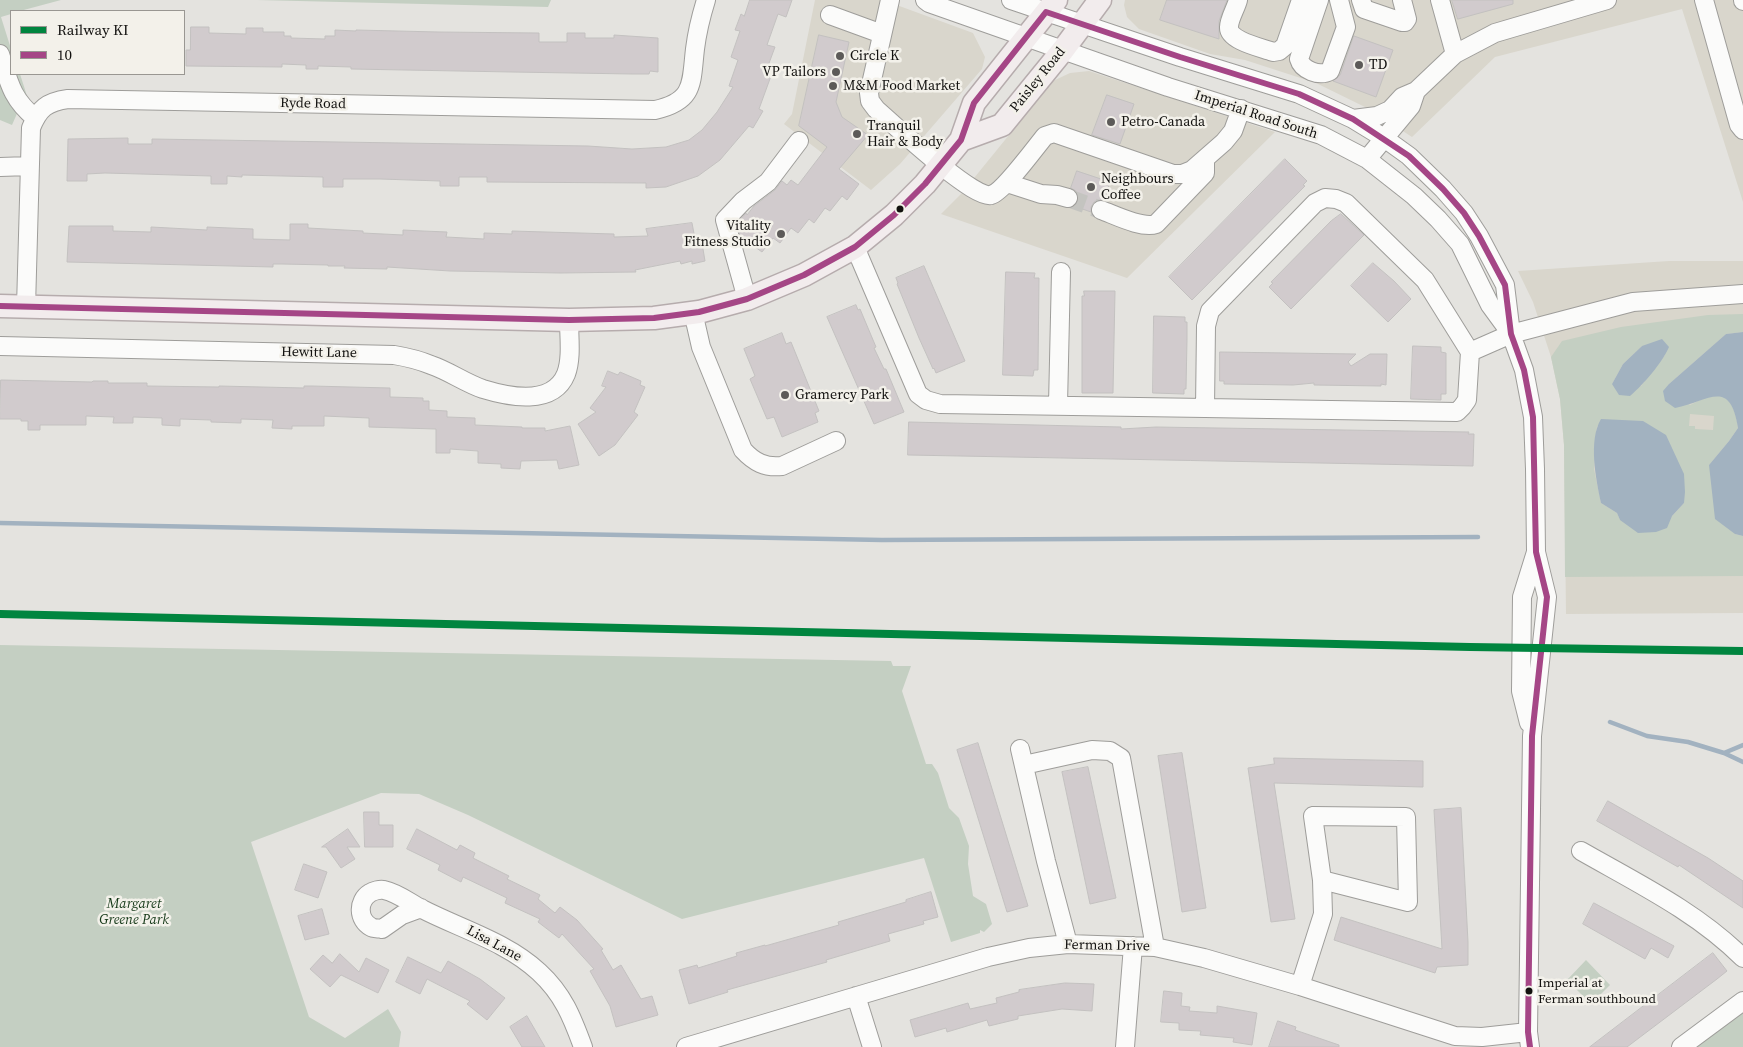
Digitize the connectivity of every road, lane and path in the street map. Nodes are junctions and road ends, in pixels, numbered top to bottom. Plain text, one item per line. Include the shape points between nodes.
1 (706, 0) edge
2 (890, 0) edge
3 (926, 0) edge
4 (1011, 0) edge
5 (1100, 0) edge
6 (1238, 0) edge
7 (1301, 0) edge
8 (1319, 0) edge
9 (1339, 0) edge
10 (1360, 0) edge
11 (1402, 0) edge
12 (1440, 0) edge
13 (1607, 0) edge
14 (1704, 0) edge
15 (1051, 6) edge
16 (830, 15) dead end
17 (1082, 24) junction
18 (882, 34) junction
19 (1026, 37) junction
20 (1063, 50) junction
21 (0, 54) edge
22 (1455, 54) junction
23 (6, 88) edge
24 (1416, 91) junction
25 (1241, 109) junction
26 (35, 118) junction
27 (1353, 119) junction
28 (1743, 130) edge
29 (1384, 138) junction
30 (961, 140) junction
31 (799, 141) dead end
32 (1205, 158) junction
33 (1367, 159) junction
34 (941, 165) junction
35 (29, 166) junction
36 (0, 167) edge
37 (1007, 182) junction
38 (1068, 198) tunnel mouth
39 (1101, 210) tunnel mouth
40 (855, 247) junction
41 (1061, 272) dead end
42 (1743, 294) edge
43 (747, 298) junction
44 (0, 306) edge
45 (26, 307) junction
46 (693, 312) junction
47 (569, 320) junction
48 (1511, 334) junction
49 (0, 346) edge
50 (1470, 352) junction
51 (1058, 405) junction
52 (1205, 408) junction
53 (836, 441) dead end
54 (1536, 552) junction
55 (1532, 736) junction
56 (1581, 851) dead end
57 (1322, 880) junction
58 (420, 908) dead end
59 (1068, 944) junction
60 (1133, 946) junction
61 (1155, 947) junction
62 (1743, 958) edge
63 (1300, 986) junction
64 (856, 996) junction
65 (1743, 1001) edge
66 (1529, 1039) edge
67 (583, 1047) edge
68 (686, 1047) edge
69 (872, 1047) edge
70 (1125, 1047) edge
71 (1681, 1047) edge

1 - 26 street, Ryde Road via 695,47 692,83 684,97 655,110 68,100 52,102
2 - 18 street
3 - 19 street, Imperial Road South
4 - 15 street, Imperial Road South
5 - 17 main road, Paisley Road
6 - 7 street via 1229,28 1231,34 1273,52 1284,46
8 - 9 street via 1299,59 1307,69 1322,74 1330,71 1346,27
10 - 11 street via 1364,9 1405,22
12 - 22 street
13 - 22 street via 1495,33
14 - 28 street
15 - 17 street, Imperial Road South
15 - 19 main road
16 - 18 street
17 - 20 main road, Paisley Road
17 - 27 street, Imperial Road South via 1299,94
18 - 34 street via 869,93 870,102
19 - 20 street, Imperial Road South
19 - 30 main road via 974,103
20 - 25 street, Imperial Road South
20 - 30 main road, Paisley Road via 1002,125
21 - 23 street
22 - 24 street
23 - 26 street
24 - 27 street via 1402,96 1390,110 1364,119
24 - 29 street via 1411,106
25 - 32 street via 1229,137
25 - 33 street, Imperial Road South via 1321,135
26 - 35 street via 31,128
27 - 29 street, Imperial Road South
29 - 33 street
29 - 48 street, Imperial Road South via 1409,156 1443,189 1479,236 1505,285
30 - 34 main road
31 - 43 street via 768,182 725,220
32 - 37 street via 1192,170 1173,174 1054,133 1045,136
32 - 39 street via 1205,173 1156,224 1143,225
33 - 48 street, Imperial Road South via 1414,196 1460,244 1490,305
34 - 37 street via 984,196 992,195
34 - 40 main road via 894,215
35 - 36 street
35 - 45 street
37 - 38 street via 1041,194
40 - 43 main road via 804,275
40 - 51 street via 918,394 940,404
41 - 51 street
42 - 48 street via 1633,302
43 - 46 main road
44 - 45 main road
45 - 47 main road
46 - 47 main road via 654,318
46 - 53 street via 700,347 743,450 750,457 761,464 782,466
47 - 49 street, Hewitt Lane via 566,374 560,385 547,394 528,397 483,389 432,365 394,355
48 - 50 street
48 - 54 street, Imperial Road South via 1524,370 1533,417
50 - 52 street via 1467,400 1457,412
50 - 52 street via 1425,280 1346,203 1325,198 1315,203 1210,311 1206,326
51 - 52 street
54 - 55 street, Imperial Road South via 1547,597
54 - 55 street, Imperial Road South via 1522,597 1521,691
55 - 66 street
56 - 62 street via 1685,911 1716,932
57 - 57 street via 1408,902 1406,817 1313,816
57 - 63 street via 1323,914
58 - 67 street, Lisa Lane via 502,946 540,972 571,1013
59 - 60 street, Ferman Drive
59 - 61 street via 1022,757 1092,750 1110,751 1121,758
59 - 64 street, Ferman Drive via 988,957
60 - 61 street, Ferman Drive
60 - 70 street
61 - 63 street, Ferman Drive
63 - 66 street, Ferman Drive via 1455,1036
64 - 68 street, Ferman Drive
64 - 69 street
65 - 71 street

